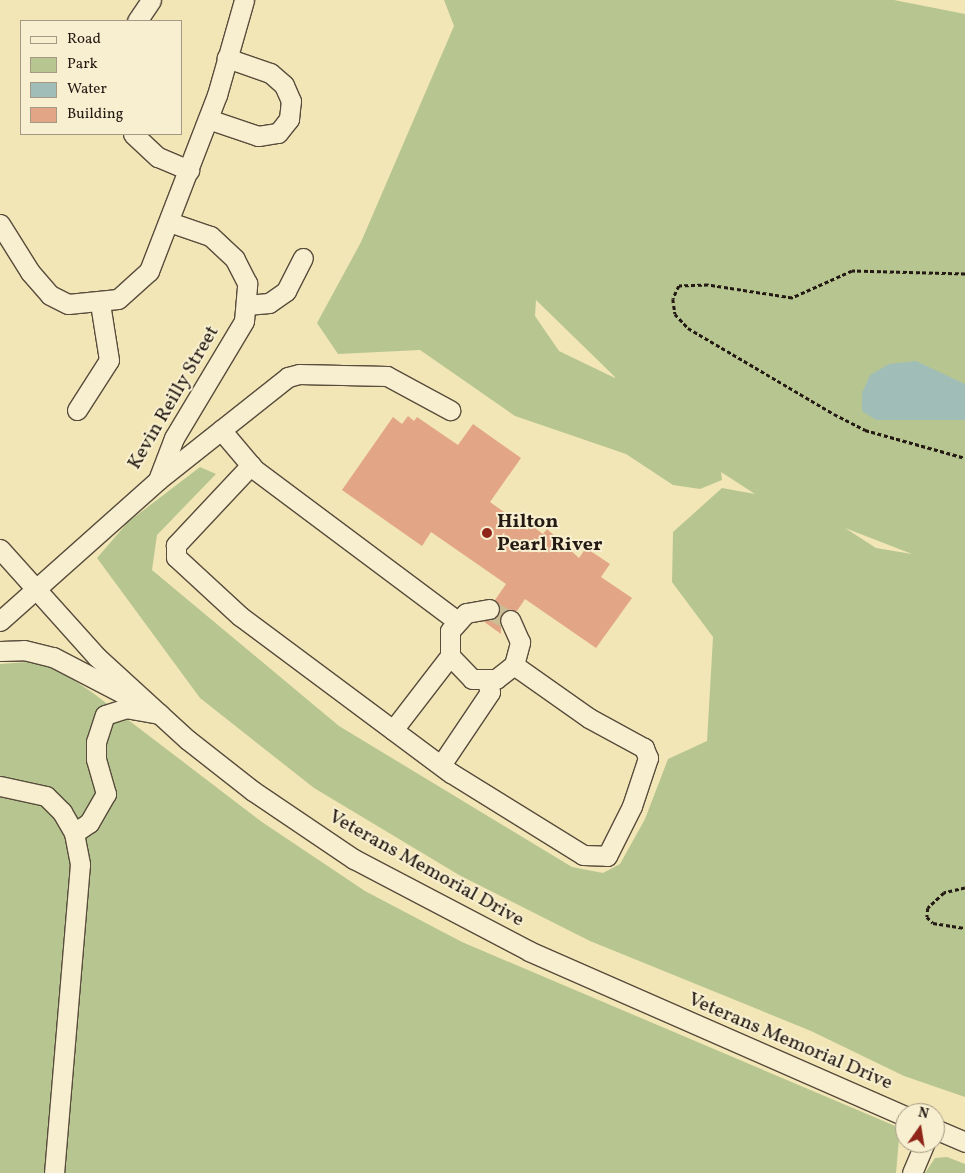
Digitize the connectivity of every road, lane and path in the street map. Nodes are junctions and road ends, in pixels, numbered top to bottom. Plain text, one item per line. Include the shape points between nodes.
1 (151, 0) edge
2 (244, 0) edge
3 (138, 20) edge
4 (227, 58) junction
5 (208, 119) junction
6 (134, 135) edge
7 (189, 170) junction
8 (169, 222) junction
9 (0, 224) edge
10 (303, 258) dead end
11 (965, 274) edge
12 (100, 303) junction
13 (247, 305) junction
14 (77, 410) dead end
15 (450, 410) dead end
16 (221, 430) junction
17 (965, 458) edge
18 (251, 465) junction
19 (158, 480) junction
20 (0, 550) edge
21 (34, 591) junction
22 (489, 608) tunnel mouth
23 (510, 620) tunnel mouth
24 (0, 621) edge
25 (456, 621) junction
26 (0, 651) edge
27 (450, 656) junction
28 (514, 665) junction
29 (487, 682) junction
30 (159, 714) junction
31 (393, 730) junction
32 (441, 765) junction
33 (0, 786) edge
34 (74, 833) junction
35 (965, 888) edge
36 (965, 928) edge
37 (895, 1112) edge
38 (945, 1133) edge
39 (965, 1142) edge
40 (921, 1153) edge
41 (54, 1173) edge
42 (912, 1173) edge

1 - 3 street
2 - 4 street
4 - 5 street
4 - 5 street via 270,73 284,85 291,101 289,119 278,133 258,136
5 - 7 street
6 - 7 street via 158,157
7 - 8 street
8 - 12 street via 148,271 118,299
8 - 13 street, Kevin Reilly Street via 210,236 234,259 247,283
9 - 12 street via 50,295 68,304
10 - 13 street via 286,291 269,303
11 - 17 path via 852,271 792,298 708,285 680,286 673,299 675,314 688,328 834,414 866,430
12 - 14 street via 109,360
13 - 19 street, Kevin Reilly Street via 244,321 174,438
15 - 16 street via 387,376 300,374 288,377
16 - 18 street
16 - 19 street
18 - 25 street
18 - 31 street via 176,545 176,557 240,616
19 - 21 street, Kevin Reilly Street
20 - 21 street, Veterans Memorial Drive
21 - 24 street, Kevin Reilly Street
21 - 30 street, Veterans Memorial Drive
22 - 25 street via 466,613
23 - 28 street via 520,642
25 - 27 street via 448,642
26 - 30 street via 24,650 53,657
27 - 29 street via 462,674
27 - 31 street
28 - 29 street
28 - 32 street via 589,718 644,748 648,758 632,806 607,856 583,855
29 - 32 street via 490,692
30 - 34 street via 126,708 105,715 96,750 106,794 89,823
30 - 37 street, Veterans Memorial Drive via 286,815 423,898 568,970
31 - 32 street
33 - 34 street via 46,796 62,812
34 - 41 street via 80,864
35 - 36 path via 944,893 928,908 927,916 933,923
38 - 39 street
40 - 42 street

